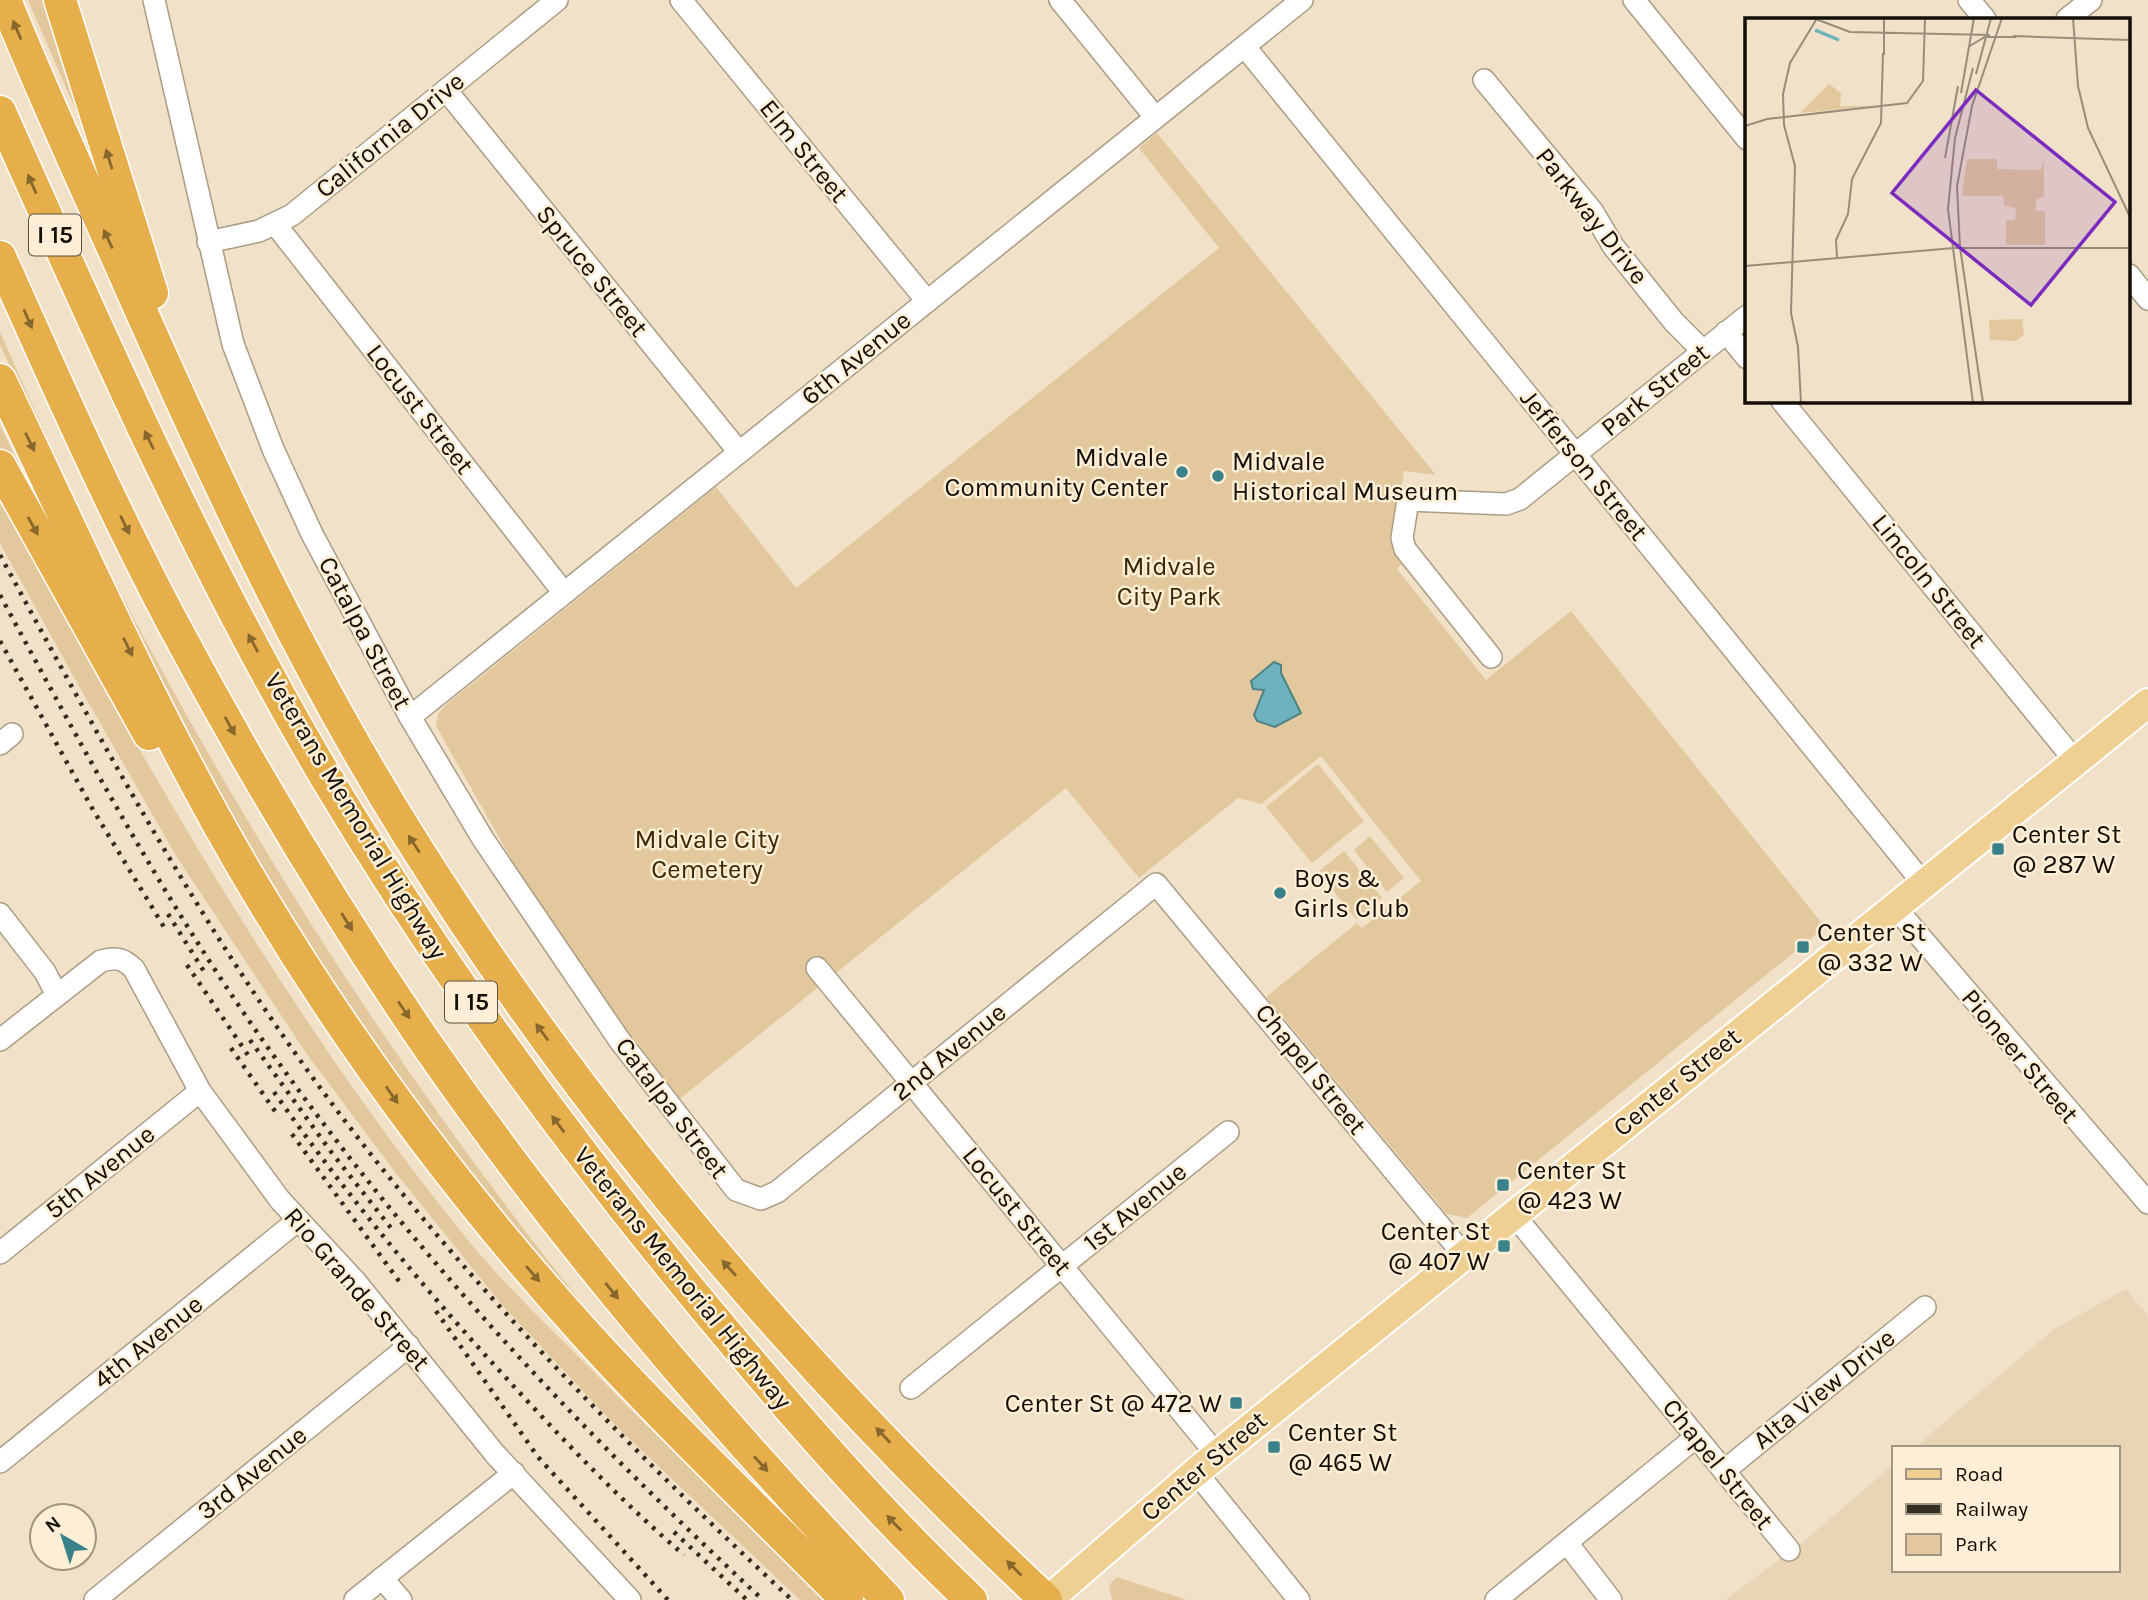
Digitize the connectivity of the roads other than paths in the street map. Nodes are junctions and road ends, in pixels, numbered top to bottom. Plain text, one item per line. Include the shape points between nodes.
1 (5, 0) edge
2 (60, 0) edge
3 (154, 0) edge
4 (557, 0) edge
5 (681, 0) edge
6 (1060, 0) edge
7 (1302, 0) edge
8 (1634, 0) edge
9 (1969, 0) edge
10 (2091, 0) edge
11 (1983, 18) edge
12 (2068, 18) edge
13 (1245, 47) junction
14 (1484, 79) dead end
15 (446, 90) junction
16 (0, 111) edge
17 (1155, 117) junction
18 (1745, 137) edge
19 (276, 225) junction
20 (208, 242) junction
21 (0, 257) edge
22 (2130, 276) edge
23 (2148, 299) edge
24 (927, 301) junction
25 (1745, 318) edge
26 (1726, 332) junction
27 (1703, 351) junction
28 (1745, 356) edge
29 (0, 380) edge
30 (1783, 402) edge
31 (739, 452) junction
32 (1575, 454) junction
33 (0, 466) edge
34 (238, 524) junction
35 (564, 593) junction
36 (1491, 657) dead end
37 (2148, 703) edge
38 (410, 717) junction
39 (2076, 762) junction
40 (1923, 883) junction
41 (1156, 884) joint
42 (1894, 906) junction
43 (0, 914) edge
44 (817, 968) dead end
45 (57, 995) junction
46 (0, 1040) edge
47 (367, 1060) junction
48 (911, 1082) junction
49 (200, 1091) junction
50 (1228, 1132) dead end
51 (736, 1190) joint
52 (2148, 1203) edge
53 (1514, 1215) junction
54 (297, 1221) junction
55 (0, 1253) edge
56 (1464, 1255) junction
57 (1062, 1266) junction
58 (1925, 1307) dead end
59 (409, 1346) junction
60 (911, 1388) dead end
61 (1696, 1437) junction
62 (0, 1462) edge
63 (1206, 1463) junction
64 (1724, 1471) junction
65 (513, 1474) junction
66 (1567, 1543) junction
67 (1789, 1550) dead end
68 (383, 1578) junction
69 (95, 1600) edge
70 (355, 1600) edge
71 (401, 1600) edge
72 (630, 1600) edge
73 (847, 1600) edge
74 (888, 1600) edge
75 (971, 1600) edge
76 (1047, 1600) edge
77 (1299, 1600) edge
78 (1496, 1600) edge
79 (1611, 1600) edge

34 -> 1 highway
34 -> 2 highway via 163,324
3 - 20 street, Catalpa Street
4 - 15 street, California Drive
5 - 24 street, Elm Street
6 - 17 street
7 - 13 street, 6th Avenue
8 - 18 street
9 - 11 street
10 - 12 street
13 - 17 street, 6th Avenue
13 - 32 street, Jefferson Street
14 - 27 street, Parkway Drive via 1593,212 1613,246
15 - 19 street, California Drive
15 - 31 street, Spruce Street
75 -> 16 highway, Veterans Memorial Highway / I 15 via 793,1413 648,1239 557,1124 400,895 323,772 195,536
17 - 24 street, 6th Avenue
19 - 20 street, California Drive
19 - 35 street, Locust Street
20 - 38 street, Catalpa Street via 233,344 273,449 312,534
21 -> 74 highway, I 15 via 169,616 324,886 387,985 480,1119 642,1328
22 - 23 street
24 - 31 street, 6th Avenue
25 - 26 street, Park Street
26 - 27 street, Park Street
26 - 28 street
27 - 32 street, Park Street
29 -> 47 highway via 212,814
30 - 39 street, Lincoln Street
31 - 35 street, 6th Avenue
32 - 36 street, Park Street via 1513,503 1408,499 1402,538 1405,549
32 - 40 street, Jefferson Street
33 -> 47 highway via 238,884 288,959
76 -> 34 highway via 839,1389 692,1226 550,1042 394,812 320,684
35 - 38 street, 6th Avenue
37 - 39 main road, Center Street
38 - 51 street, Catalpa Street via 483,839 562,956 652,1085
39 - 40 main road, Center Street
40 - 42 main road, Center Street
41 - 48 street, 2nd Avenue
41 - 56 street, Chapel Street
42 - 52 street, Pioneer Street
42 - 53 main road, Center Street
43 - 45 street
44 - 48 street, Locust Street
45 - 46 street
45 - 49 street, Rio Grande Street via 101,961 125,960
47 -> 73 highway via 486,1218 584,1332
48 - 51 street, 2nd Avenue via 777,1192 761,1199
48 - 57 street, Locust Street
49 - 54 street, Rio Grande Street
49 - 55 street, 5th Avenue
50 - 57 street, 1st Avenue
53 - 56 main road, Center Street
53 - 61 street, Chapel Street
54 - 59 street, Rio Grande Street
54 - 62 street, 4th Avenue
56 - 63 main road, Center Street
57 - 60 street, 1st Avenue
57 - 63 street, Locust Street
58 - 64 street, Alta View Drive
59 - 65 street, Rio Grande Street
59 - 69 street, 3rd Avenue
61 - 64 street, Chapel Street
61 - 66 street
63 - 76 main road, Center Street
63 - 77 street, Locust Street
64 - 67 street, Chapel Street
65 - 68 street
65 - 72 street, Rio Grande Street
66 - 78 street
66 - 79 street
68 - 70 street
68 - 71 street

